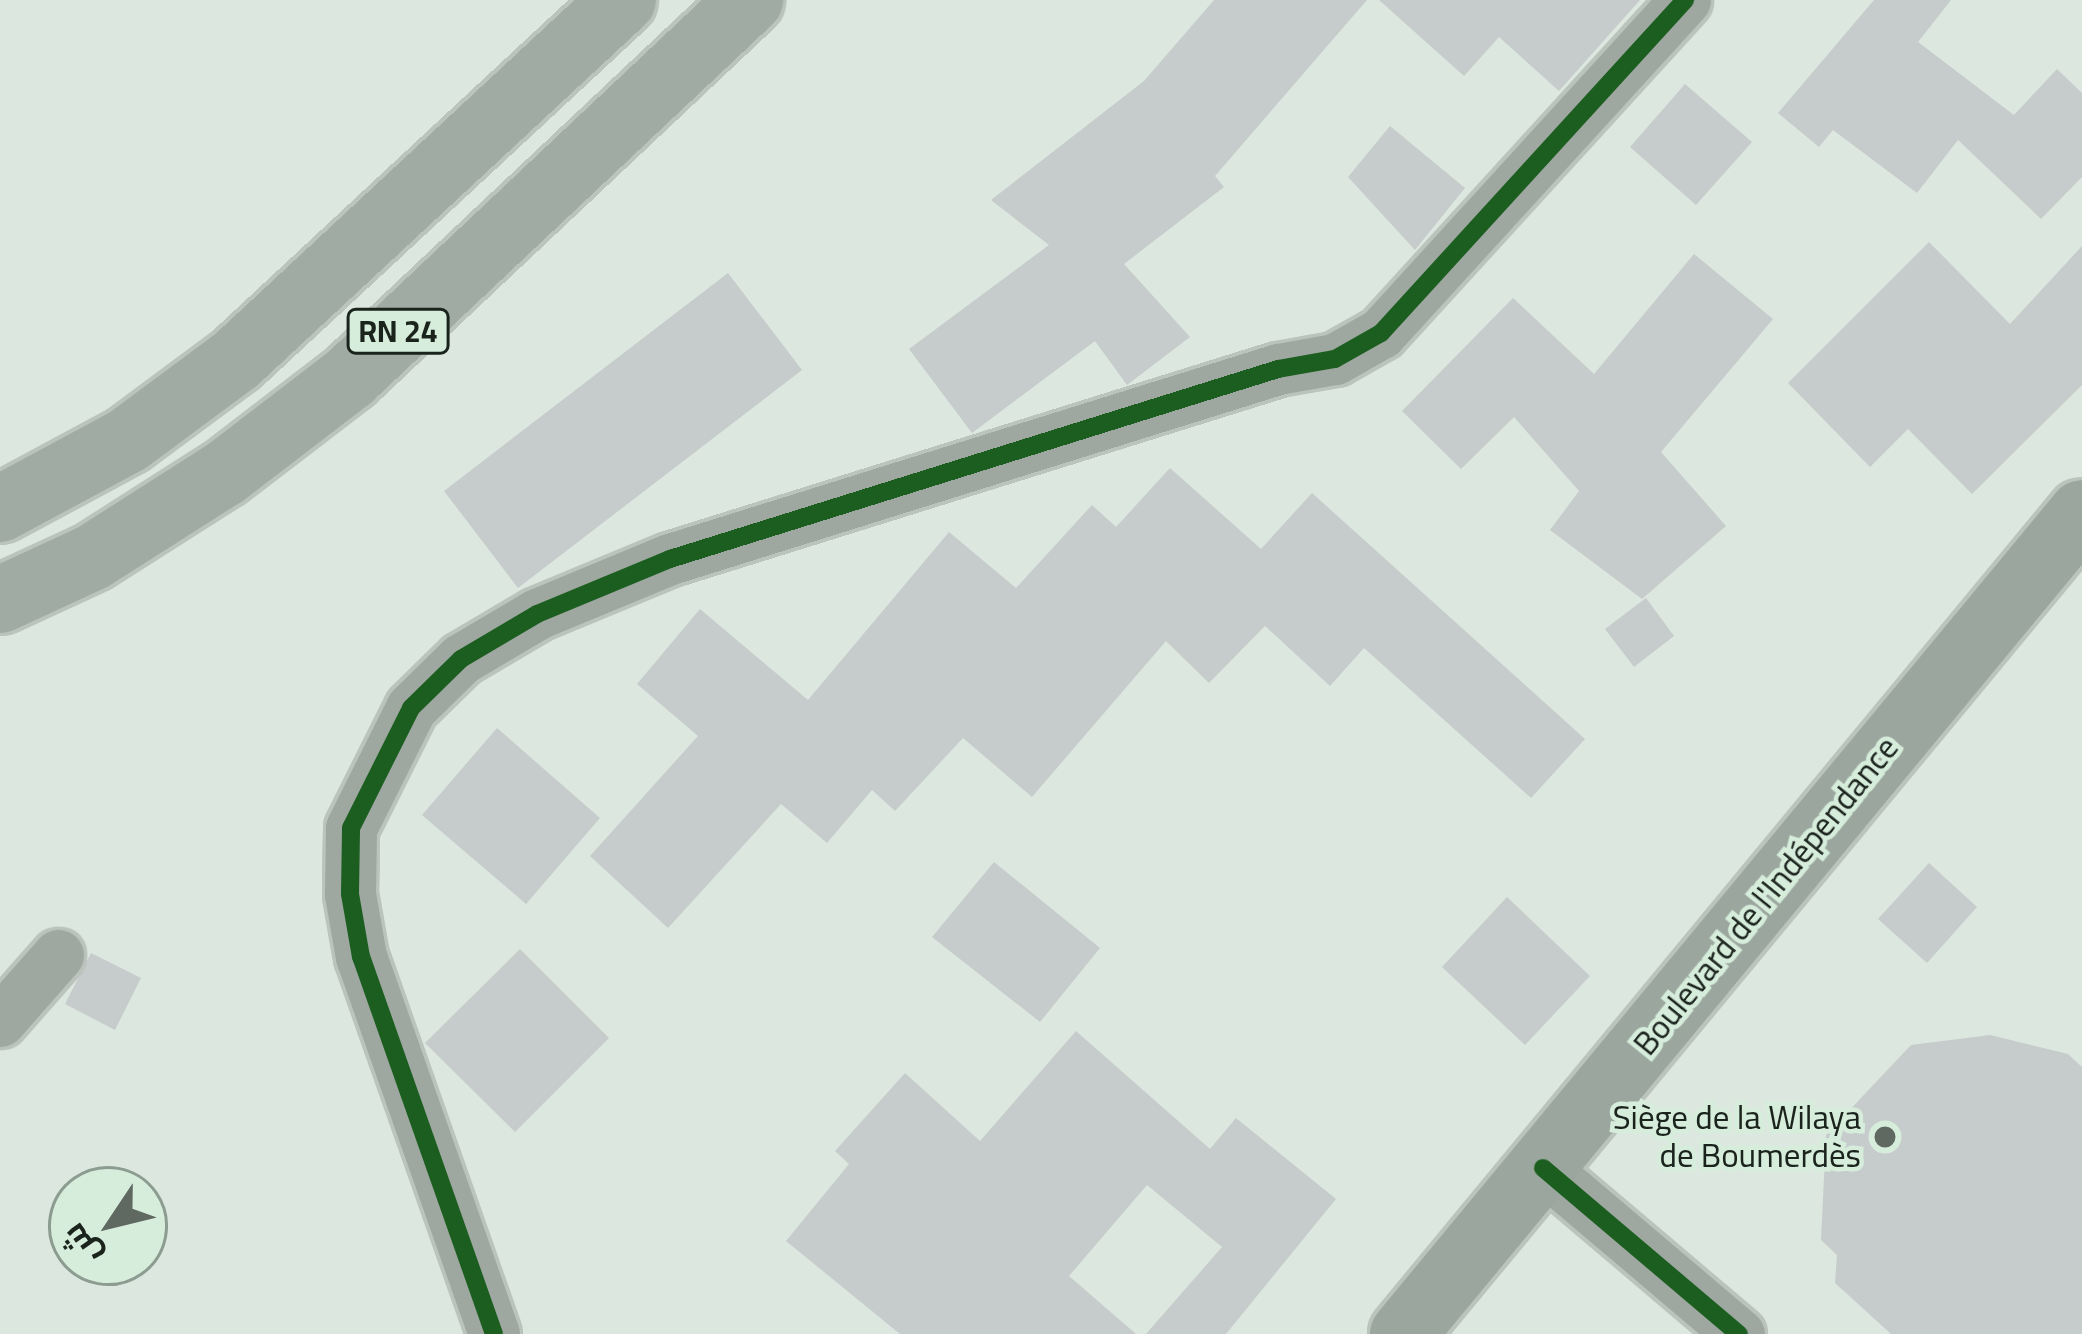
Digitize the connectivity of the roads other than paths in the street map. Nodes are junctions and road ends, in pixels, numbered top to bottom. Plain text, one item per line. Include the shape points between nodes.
1 (622, 0) edge
2 (750, 0) edge
3 (1685, 0) edge
4 (0, 509) edge
5 (2082, 513) edge
6 (0, 600) edge
7 (58, 955) dead end
8 (0, 1021) edge
9 (1543, 1168) junction
10 (494, 1334) edge
11 (1402, 1334) edge
12 (1739, 1334) edge

1 - 4 main road, RN 24 via 237,358 128,440
2 - 6 main road, RN 24 via 350,377 112,544
3 - 10 street via 1381,333 1335,359 1278,369 670,559 537,614 461,659 411,708 351,828 350,894 362,957
5 - 9 main road, Boulevard de l'Indépendance
7 - 8 street
9 - 11 main road, Boulevard de l'Indépendance
9 - 12 street

